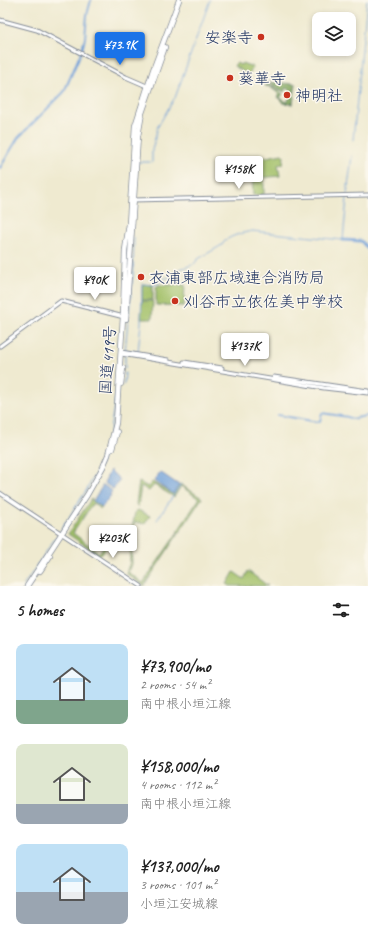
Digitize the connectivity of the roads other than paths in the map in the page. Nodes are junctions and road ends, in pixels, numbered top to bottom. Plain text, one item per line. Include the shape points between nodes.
1 (181, 0) edge
2 (0, 20) edge
3 (149, 88) junction
4 (368, 195) edge
5 (132, 200) junction
6 (124, 317) junction
7 (0, 346) edge
8 (122, 353) junction
9 (368, 392) edge
10 (0, 493) edge
11 (61, 533) junction
12 (27, 586) edge
13 (30, 586) edge
14 (141, 586) edge

1 - 3 highway, 国道419号
2 - 3 main road via 37,30
3 - 5 highway, 国道419号 via 138,136
4 - 5 main road
5 - 6 highway, 国道419号
6 - 7 main road via 61,301
6 - 8 highway, 国道419号
8 - 9 main road
8 - 11 highway, 国道419号 via 115,442 99,481
10 - 11 main road
11 - 12 highway, 国道419号
11 - 13 highway, 国道419号
11 - 14 main road

